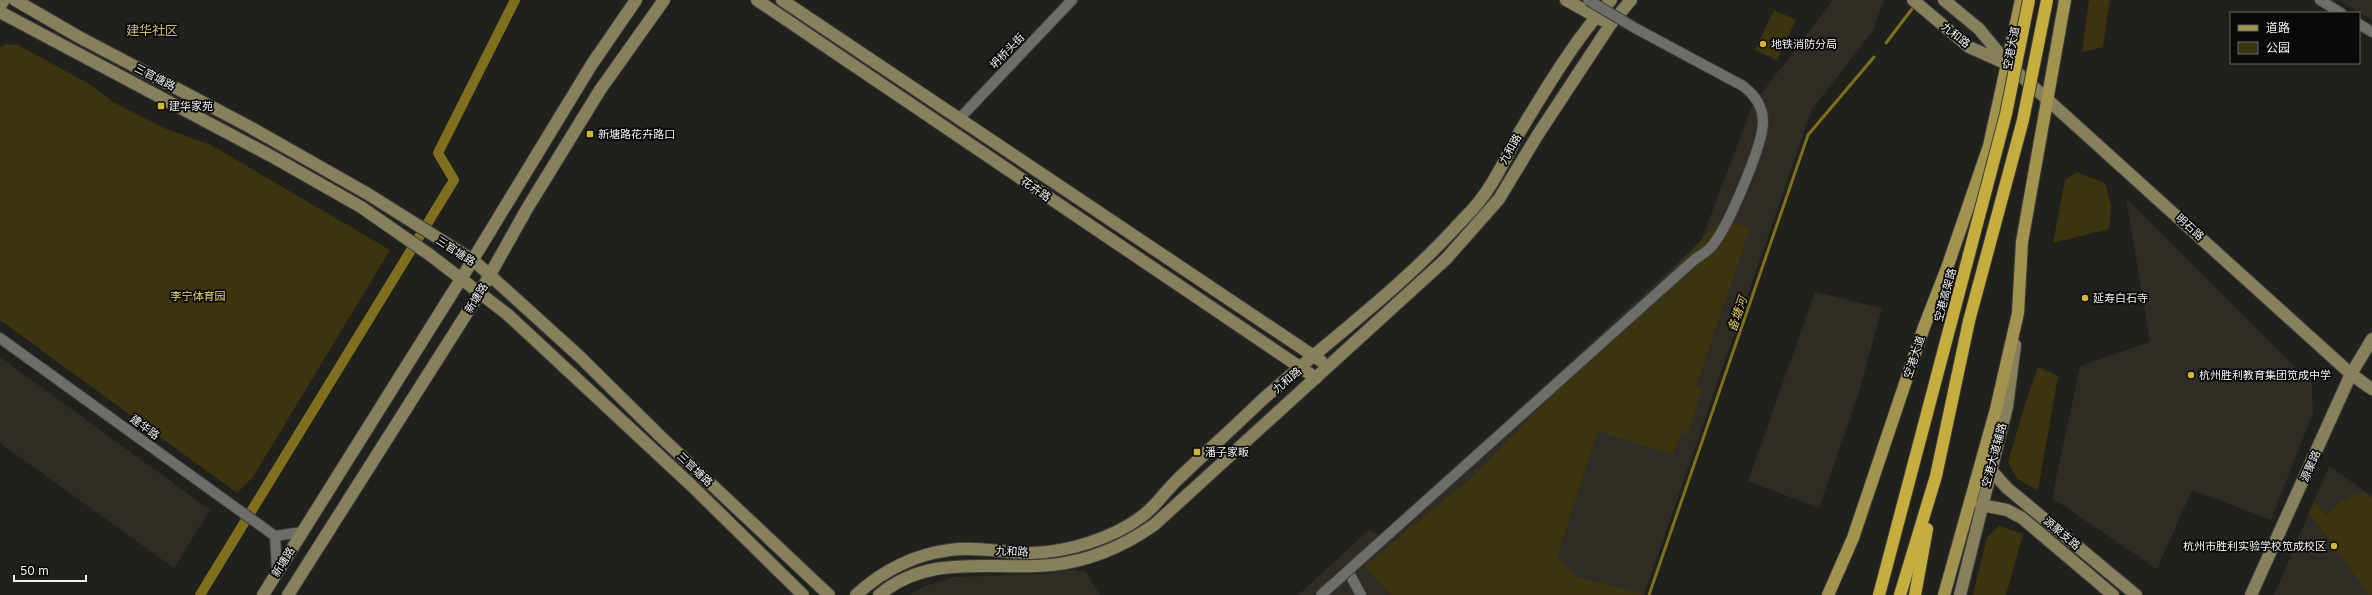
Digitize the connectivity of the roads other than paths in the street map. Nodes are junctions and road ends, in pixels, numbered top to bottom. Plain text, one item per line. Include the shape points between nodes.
1 (4, 0) edge
2 (15, 0) edge
3 (636, 0) edge
4 (664, 0) edge
5 (757, 0) edge
6 (782, 0) edge
7 (1072, 0) edge
8 (1566, 0) edge
9 (1588, 0) edge
10 (1611, 0) edge
11 (1631, 0) edge
12 (1913, 0) edge
13 (1944, 0) edge
14 (2021, 0) edge
15 (2029, 0) edge
16 (2047, 0) edge
17 (2065, 0) edge
18 (2320, 0) edge
19 (0, 6) edge
20 (0, 12) edge
21 (2339, 12) edge
22 (1596, 16) junction
23 (1610, 25) junction
24 (2360, 25) edge
25 (2372, 32) edge
26 (2008, 64) junction
27 (2049, 99) junction
28 (959, 119) junction
29 (473, 260) junction
30 (490, 275) junction
31 (461, 279) junction
32 (479, 294) junction
33 (2018, 313) junction
34 (0, 338) edge
35 (2372, 339) edge
36 (1314, 357) junction
37 (1329, 366) junction
38 (1301, 368) junction
39 (2351, 374) junction
40 (1316, 378) junction
41 (2372, 389) edge
42 (1990, 469) junction
43 (1936, 476) junction
44 (1981, 505) junction
45 (302, 532) junction
46 (275, 536) junction
47 (1889, 560) junction
48 (277, 571) junction
49 (1348, 571) junction
50 (262, 595) edge
51 (288, 595) edge
52 (803, 595) edge
53 (829, 595) edge
54 (856, 595) edge
55 (879, 595) edge
56 (1321, 595) edge
57 (1361, 595) edge
58 (1827, 595) edge
59 (1875, 595) edge
60 (1879, 595) edge
61 (1900, 595) edge
62 (1915, 595) edge
63 (1944, 595) edge
64 (1960, 595) edge
65 (2113, 595) edge
66 (2136, 595) edge
67 (2251, 595) edge

1 - 19 street
2 - 29 street, 三官塘路 via 79,38 221,111 368,194
3 - 29 street, 新塘路 via 592,64
4 - 30 street, 新塘路 via 600,90 528,207
5 - 38 street, 花卉路
6 - 28 street, 花卉路
7 - 28 street, 坍桥头街
8 - 22 street
9 - 49 street, bridge via 1743,86 1753,94 1760,104 1763,120 1756,156 1720,236 1710,248
10 - 22 street, 九和路
11 - 23 street, 九和路
12 - 26 street, 九和路 via 1969,47
13 - 26 street, 九和路 via 1979,29
14 - 26 main road, 空港大道
15 - 47 highway, 空港高架路, bridge via 2006,114
16 - 43 highway, bridge via 2023,120 1969,322
17 - 27 main road
18 - 21 street
20 - 31 street, 三官塘路 via 273,157 361,207
22 - 23 street
22 - 36 street, 九和路 via 1521,131 1481,200 1430,255
23 - 37 street, 九和路 via 1499,199 1446,260
24 - 25 street
26 - 27 street, 明石路
26 - 58 main road, 空港大道 via 1989,146 1924,327 1853,538
27 - 33 main road via 2022,242
27 - 39 street, 明石路
28 - 36 street, 花卉路
29 - 30 street, 三官塘路
29 - 31 street, 新塘路
30 - 32 street, 新塘路
30 - 53 street, 三官塘路 via 579,356
31 - 32 street, 三官塘路
31 - 45 street, 新塘路
32 - 51 street, 新塘路
32 - 52 street, 三官塘路 via 507,314 614,411
33 - 42 street, 空港大道辅路 via 2007,407
33 - 63 main road via 1996,409
34 - 46 street, 建华路
35 - 39 street, 源聚路
36 - 37 street, 花卉路
36 - 38 street, 九和路
37 - 40 street, 九和路
38 - 40 street, 花卉路
38 - 54 street, 九和路 via 1179,478 1154,506 1128,526 1072,548 1033,553 978,549 952,549 932,553 912,559 887,572
39 - 41 street, 明石路
39 - 67 street, 源聚路
40 - 55 street, 九和路 via 1154,525 1131,540 1082,559 1054,564 950,565 935,568 900,581
42 - 44 street, 空港大道辅路
42 - 66 street, 源聚支路 via 2007,488
43 - 61 highway
43 - 62 highway
44 - 64 street, 空港大道辅路
44 - 65 street, 源聚支路 via 2007,510 2022,518
45 - 46 street
45 - 48 street, 新塘路
46 - 48 street
47 - 59 highway
47 - 60 highway, 空港高架路
48 - 50 street, 新塘路
49 - 56 street, bridge
49 - 57 street

